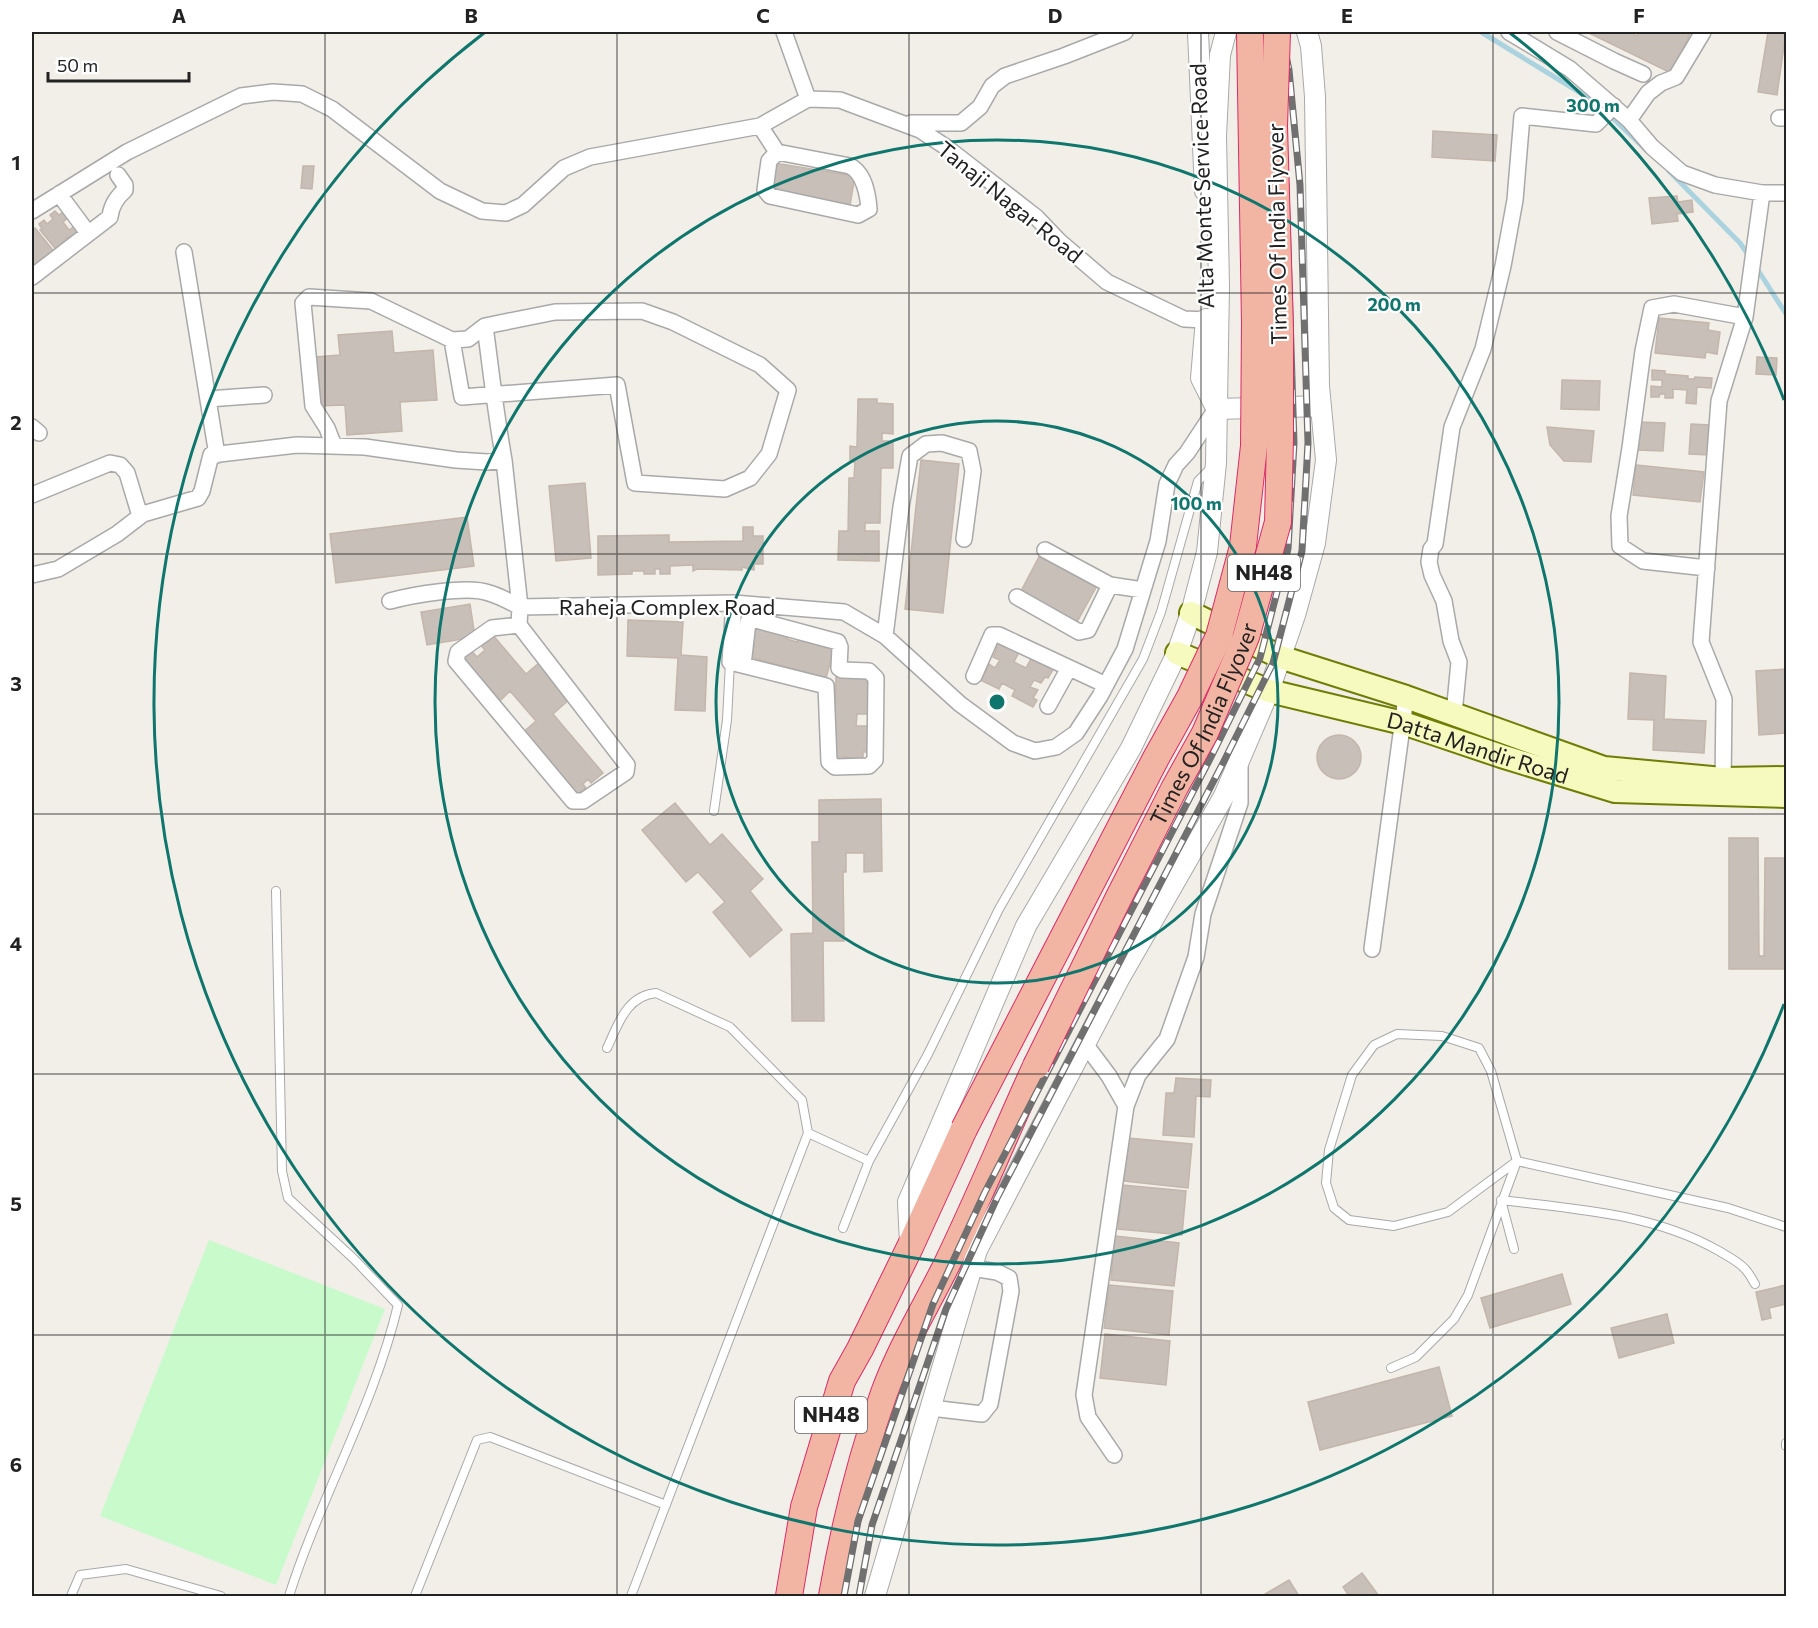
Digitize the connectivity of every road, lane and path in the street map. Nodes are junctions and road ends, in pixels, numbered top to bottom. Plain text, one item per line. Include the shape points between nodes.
1 (784, 32) edge
2 (1125, 32) edge
3 (1198, 32) edge
4 (1226, 32) edge
5 (1250, 32) edge
6 (1277, 32) edge
7 (1509, 32) edge
8 (1557, 32) edge
9 (1703, 32) edge
10 (1309, 39) edge
11 (1581, 44) junction
12 (1570, 69) junction
13 (1643, 74) dead end
14 (808, 99) junction
15 (1614, 106) junction
16 (1629, 120) junction
17 (901, 122) junction
18 (760, 126) junction
19 (777, 152) junction
20 (118, 175) dead end
21 (1762, 193) junction
22 (1786, 193) edge
23 (59, 194) junction
24 (32, 211) edge
25 (88, 233) junction
26 (184, 252) dead end
27 (32, 277) edge
28 (1745, 317) junction
29 (1206, 320) junction
30 (485, 326) junction
31 (452, 340) junction
32 (495, 394) junction
33 (264, 395) dead end
34 (208, 399) junction
35 (1321, 406) junction
36 (1216, 409) junction
37 (334, 446) junction
38 (217, 455) junction
39 (504, 460) junction
40 (1216, 463) junction
41 (32, 495) edge
42 (140, 516) junction
43 (963, 539) dead end
44 (1045, 550) dead end
45 (1707, 568) junction
46 (32, 574) edge
47 (1110, 585) junction
48 (1143, 590) junction
49 (1017, 597) dead end
50 (390, 601) dead end
51 (734, 603) junction
52 (520, 607) junction
53 (1191, 613) junction
54 (519, 625) junction
55 (885, 636) junction
56 (1177, 653) junction
57 (1281, 657) junction
58 (736, 664) junction
59 (839, 668) junction
60 (1070, 668) junction
61 (974, 676) dead end
62 (1106, 685) junction
63 (826, 686) junction
64 (1269, 691) junction
65 (1406, 697) junction
66 (1048, 706) dead end
67 (1454, 714) junction
68 (1403, 723) junction
69 (1240, 756) junction
70 (1786, 778) edge
71 (1722, 787) junction
72 (1786, 796) edge
73 (714, 811) dead end
74 (276, 891) dead end
75 (1372, 949) dead end
76 (1085, 1044) junction
77 (607, 1048) dead end
78 (1126, 1106) junction
79 (808, 1133) junction
80 (869, 1161) junction
81 (1517, 1161) junction
82 (1502, 1200) junction
83 (1786, 1227) edge
84 (843, 1228) dead end
85 (910, 1247) junction
86 (1514, 1249) dead end
87 (975, 1259) junction
88 (946, 1264) junction
89 (1755, 1284) dead end
90 (1391, 1368) dead end
91 (930, 1408) junction
92 (1114, 1455) dead end
93 (666, 1505) junction
94 (72, 1596) edge
95 (221, 1596) edge
96 (289, 1596) edge
97 (415, 1596) edge
98 (631, 1596) edge
99 (789, 1596) edge
100 (832, 1596) edge
101 (875, 1596) edge

1 - 14 street
2 - 17 street via 1005,76 961,123
3 - 29 street, Alta Monte Service Road via 1208,257
4 - 36 street via 1220,55 1216,136 1219,286
5 - 85 highway, Times Of India Flyover / NH48, bridge via 1254,447 1243,546 1219,636 964,1129
6 - 88 highway, Times Of India Flyover / NH48, bridge via 1274,126 1280,330 1278,522 1246,637 1205,733 1036,1066
7 - 12 street
8 - 11 street
9 - 16 street via 1676,77 1648,93
10 - 35 street via 1315,97
11 - 12 street
11 - 13 street
12 - 15 street
14 - 17 street, Tanaji Nagar Road via 840,100
14 - 18 street
15 - 16 street
15 - 67 street via 1596,124 1522,116 1515,200 1503,266 1483,349 1452,428 1429,562 1444,601 1459,662
16 - 21 street via 1682,173 1715,185
17 - 29 street, Tanaji Nagar Road via 946,147 1036,217 1107,282 1185,319
18 - 19 street
18 - 23 street via 590,157 564,168 523,205 506,213 482,211 440,191 332,109 302,94 273,92 241,96 127,152
19 - 19 street via 769,161 765,190 770,196 858,215 868,209 868,196 857,170
20 - 25 street via 125,190 117,197 110,217
21 - 22 street
21 - 28 street
23 - 24 street
23 - 25 street
25 - 27 street
26 - 34 street
28 - 45 street via 1719,401
28 - 45 street via 1674,304 1652,308 1643,351 1619,516 1620,546 1643,561
29 - 36 street, Alta Monte Service Road via 1202,378
30 - 31 street via 468,339
30 - 32 street
30 - 32 street via 555,312 642,311 760,365 788,390 769,454 750,478 725,489 635,483 617,385
31 - 32 street via 462,397
31 - 37 street via 370,301 309,297 303,303 313,406
32 - 39 street
33 - 34 street
34 - 38 street
35 - 36 street
35 - 57 street via 1326,460 1315,543
36 - 40 street
36 - 48 street, Raheja Complex Road via 1167,484 1158,542
37 - 38 street via 297,445
37 - 39 street via 456,460
38 - 42 street via 211,455 198,498
39 - 52 street
40 - 53 street via 1207,552
40 - 80 lane via 1198,481 1161,612 1143,659 999,909 928,1054
41 - 42 street via 110,463 120,465 127,473
42 - 46 street via 58,569
43 - 55 street via 973,471 969,451 942,443 926,444 910,456
44 - 47 street
45 - 71 street via 1701,642 1724,699
47 - 48 street
47 - 49 street via 1088,630 1079,632
48 - 62 street, Raheja Complex Road via 1125,649
50 - 52 street via 450,592 487,592
51 - 52 street, Raheja Complex Road
51 - 55 street, Raheja Complex Road via 844,612
51 - 58 street
52 - 54 street
53 - 56 street
53 - 57 main road, Datta Mandir Road
54 - 54 street via 627,765 626,772 583,801 573,801 456,661 458,652 492,628
55 - 62 street, Raheja Complex Road via 960,704 1013,743 1035,751 1056,747 1077,733
56 - 64 main road, Datta Mandir Road
56 - 85 street via 1131,748 1026,926 908,1202
57 - 64 street
57 - 65 main road, Datta Mandir Road
58 - 59 street via 748,622 756,620 838,642
58 - 63 street
58 - 73 lane
59 - 63 street
59 - 63 street via 870,671 876,678 875,760 869,766 835,767 829,762
60 - 61 street via 992,634
60 - 62 street
60 - 66 street
64 - 68 main road, Datta Mandir Road
64 - 69 street
65 - 67 main road, Datta Mandir Road
65 - 68 street
67 - 71 main road, Datta Mandir Road via 1604,768
68 - 71 main road, Datta Mandir Road via 1615,791
68 - 75 street
69 - 76 street via 1224,796
69 - 78 street via 1240,803 1203,914 1196,957 1167,1039 1138,1075
70 - 71 main road, Datta Mandir Road
71 - 72 main road, Datta Mandir Road
74 - 96 lane via 282,1171 288,1198 398,1305 368,1399 303,1553
76 - 78 street
76 - 87 street
77 - 79 lane via 627,1006 644,994 656,993 730,1027 802,1100
78 - 92 street via 1084,1395 1088,1417
79 - 80 lane
79 - 93 lane
80 - 84 lane
81 - 81 lane via 1491,1071 1479,1048 1443,1036 1397,1034 1374,1045 1352,1075 1329,1150 1326,1183 1334,1208 1349,1220 1394,1226 1448,1212
81 - 82 lane
81 - 83 lane via 1728,1208
82 - 86 lane
82 - 89 lane via 1609,1213 1654,1223 1704,1242 1729,1257 1745,1269
82 - 90 lane via 1468,1295 1454,1319 1416,1357
85 - 99 highway, NH48 via 842,1381 804,1507
87 - 88 street
87 - 91 street
87 - 91 street via 1009,1278 1011,1291 990,1404 982,1414
88 - 100 highway, NH48 via 885,1391 867,1444
91 - 101 street
93 - 97 lane via 490,1437 477,1440
93 - 98 lane
94 - 95 lane via 80,1575 126,1569

